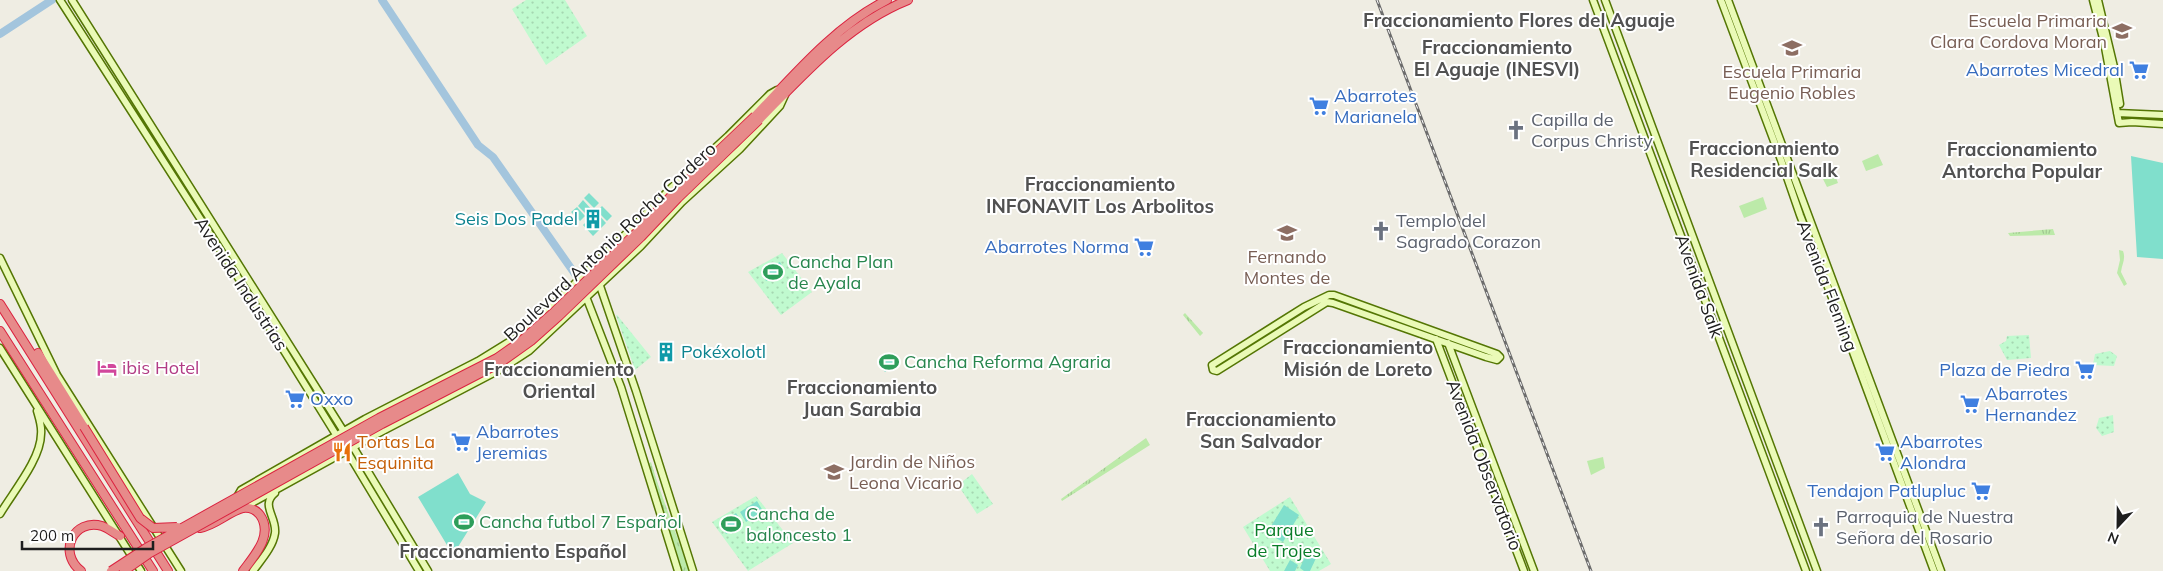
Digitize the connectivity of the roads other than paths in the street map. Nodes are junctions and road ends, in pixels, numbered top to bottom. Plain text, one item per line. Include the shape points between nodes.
1 (72, 0) edge
2 (887, 0) edge
3 (908, 0) edge
4 (1593, 0) edge
5 (1605, 0) edge
6 (1721, 0) edge
7 (1728, 0) edge
8 (2093, 0) edge
9 (2098, 0) edge
10 (60, 1) edge
11 (1610, 11) junction
12 (1599, 16) junction
13 (784, 89) junction
14 (2119, 113) junction
15 (2163, 115) edge
16 (757, 118) junction
17 (2163, 124) edge
18 (603, 257) junction
19 (0, 258) edge
20 (616, 270) junction
21 (588, 271) junction
22 (576, 284) junction
23 (600, 284) junction
24 (561, 297) junction
25 (587, 297) junction
26 (0, 304) edge
27 (574, 310) junction
28 (17, 330) junction
29 (1433, 330) junction
30 (0, 331) edge
31 (1445, 335) junction
32 (1436, 339) junction
33 (1449, 344) junction
34 (0, 348) edge
35 (38, 353) junction
36 (57, 374) junction
37 (33, 400) junction
38 (366, 419) junction
39 (327, 420) junction
40 (336, 420) junction
41 (355, 426) junction
42 (344, 432) junction
43 (375, 435) junction
44 (337, 436) junction
45 (364, 441) junction
46 (321, 445) junction
47 (353, 447) junction
48 (346, 451) junction
49 (359, 457) junction
50 (331, 460) junction
51 (354, 464) junction
52 (282, 486) junction
53 (236, 498) junction
54 (242, 509) junction
55 (0, 514) edge
56 (184, 526) junction
57 (196, 528) junction
58 (120, 536) junction
59 (148, 550) junction
60 (80, 571) edge
61 (111, 571) edge
62 (124, 571) edge
63 (141, 571) edge
64 (153, 571) edge
65 (168, 571) edge
66 (181, 571) edge
67 (243, 571) edge
68 (253, 571) edge
69 (419, 571) edge
70 (428, 571) edge
71 (678, 571) edge
72 (693, 571) edge
73 (1524, 571) edge
74 (1534, 571) edge
75 (1806, 571) edge
76 (1817, 571) edge
77 (1934, 571) edge
78 (1941, 571) edge

1 - 40 main road, Avenida Industrias
2 - 13 highway, Boulevard Antonio Rocha Cordero via 846,27
3 - 13 highway, Boulevard Antonio Rocha Cordero via 874,16
4 - 12 main road, Avenida Salk
5 - 11 main road, Avenida Salk
6 - 77 main road, Avenida Fleming
7 - 78 main road, Avenida Fleming
8 - 14 main road
9 - 14 main road via 2114,67
10 - 39 main road, Avenida Industrias
11 - 12 main road
11 - 76 main road, Avenida Salk
12 - 75 main road, Avenida Salk
13 - 16 highway, Boulevard Antonio Rocha Cordero
13 - 18 main road, Boulevard Antonio Rocha Cordero via 770,94
13 - 20 main road, Boulevard Antonio Rocha Cordero via 780,106
14 - 15 main road
14 - 17 main road via 2121,123
16 - 53 highway, Boulevard Antonio Rocha Cordero, bridge via 520,342 497,358 379,418
16 - 57 highway, Boulevard Antonio Rocha Cordero, bridge via 736,144 641,237 523,347 500,363 382,424
18 - 20 main road via 600,262 603,270 610,273
18 - 21 main road, Boulevard Antonio Rocha Cordero
19 - 36 main road
20 - 23 main road, Boulevard Antonio Rocha Cordero
21 - 22 main road, Boulevard Antonio Rocha Cordero
21 - 23 main road
22 - 24 main road, Boulevard Antonio Rocha Cordero
22 - 25 main road
23 - 25 main road, Boulevard Antonio Rocha Cordero
23 - 72 main road
24 - 27 main road via 568,295 573,298 576,303
24 - 38 main road, Boulevard Antonio Rocha Cordero via 525,332 494,352
25 - 27 main road, Boulevard Antonio Rocha Cordero
25 - 71 main road via 621,387
26 - 28 highway
27 - 43 main road, Boulevard Antonio Rocha Cordero via 537,346 512,363
28 - 35 highway
28 - 65 highway
29 - 31 main road
29 - 32 main road, Avenida Observatorio
29 - 32 main road via 1334,295 1324,296 1212,365 1212,368 1217,372 1327,302
30 - 64 highway
31 - 33 main road, Avenida Observatorio
31 - 33 main road via 1500,357 1494,360
32 - 33 main road
32 - 73 main road, Avenida Observatorio
33 - 74 main road, Avenida Observatorio
34 - 37 main road
35 - 36 highway
35 - 56 highway, bridge via 145,523 157,529
36 - 66 main road
37 - 55 main road via 40,424 39,447
37 - 58 main road
38 - 41 main road, Boulevard Antonio Rocha Cordero
38 - 43 main road via 361,426 362,433 368,437
39 - 44 main road, Avenida Industrias
39 - 46 main road via 329,435
40 - 41 main road via 346,426
40 - 42 main road, Avenida Industrias
41 - 42 main road, Boulevard Antonio Rocha Cordero
42 - 44 main road, Boulevard Antonio Rocha Cordero
42 - 47 main road, Avenida Industrias
43 - 45 main road, Boulevard Antonio Rocha Cordero
44 - 46 main road, Boulevard Antonio Rocha Cordero
44 - 48 main road, Avenida Industrias
45 - 47 main road, Boulevard Antonio Rocha Cordero
45 - 49 main road
46 - 50 main road via 329,444 333,448
46 - 53 main road, Boulevard Antonio Rocha Cordero via 241,490
47 - 48 main road, Boulevard Antonio Rocha Cordero
47 - 49 main road, Avenida Industrias
48 - 50 main road, Boulevard Antonio Rocha Cordero
48 - 51 main road, Avenida Industrias
49 - 70 main road, Avenida Industrias
50 - 51 main road via 345,457
50 - 52 main road, Boulevard Antonio Rocha Cordero
51 - 69 main road, Avenida Industrias
52 - 54 main road, Boulevard Antonio Rocha Cordero
52 - 68 main road via 268,503 275,534
53 - 56 highway, Boulevard Antonio Rocha Cordero, bridge
54 - 57 highway, bridge
54 - 67 highway via 256,510 265,525 263,541
56 - 59 highway, Boulevard Antonio Rocha Cordero, bridge
57 - 59 highway, Boulevard Antonio Rocha Cordero, bridge
58 - 60 highway via 102,526 92,525 76,533 68,550 70,559
58 - 63 main road
59 - 61 highway, bridge
59 - 62 highway, bridge

